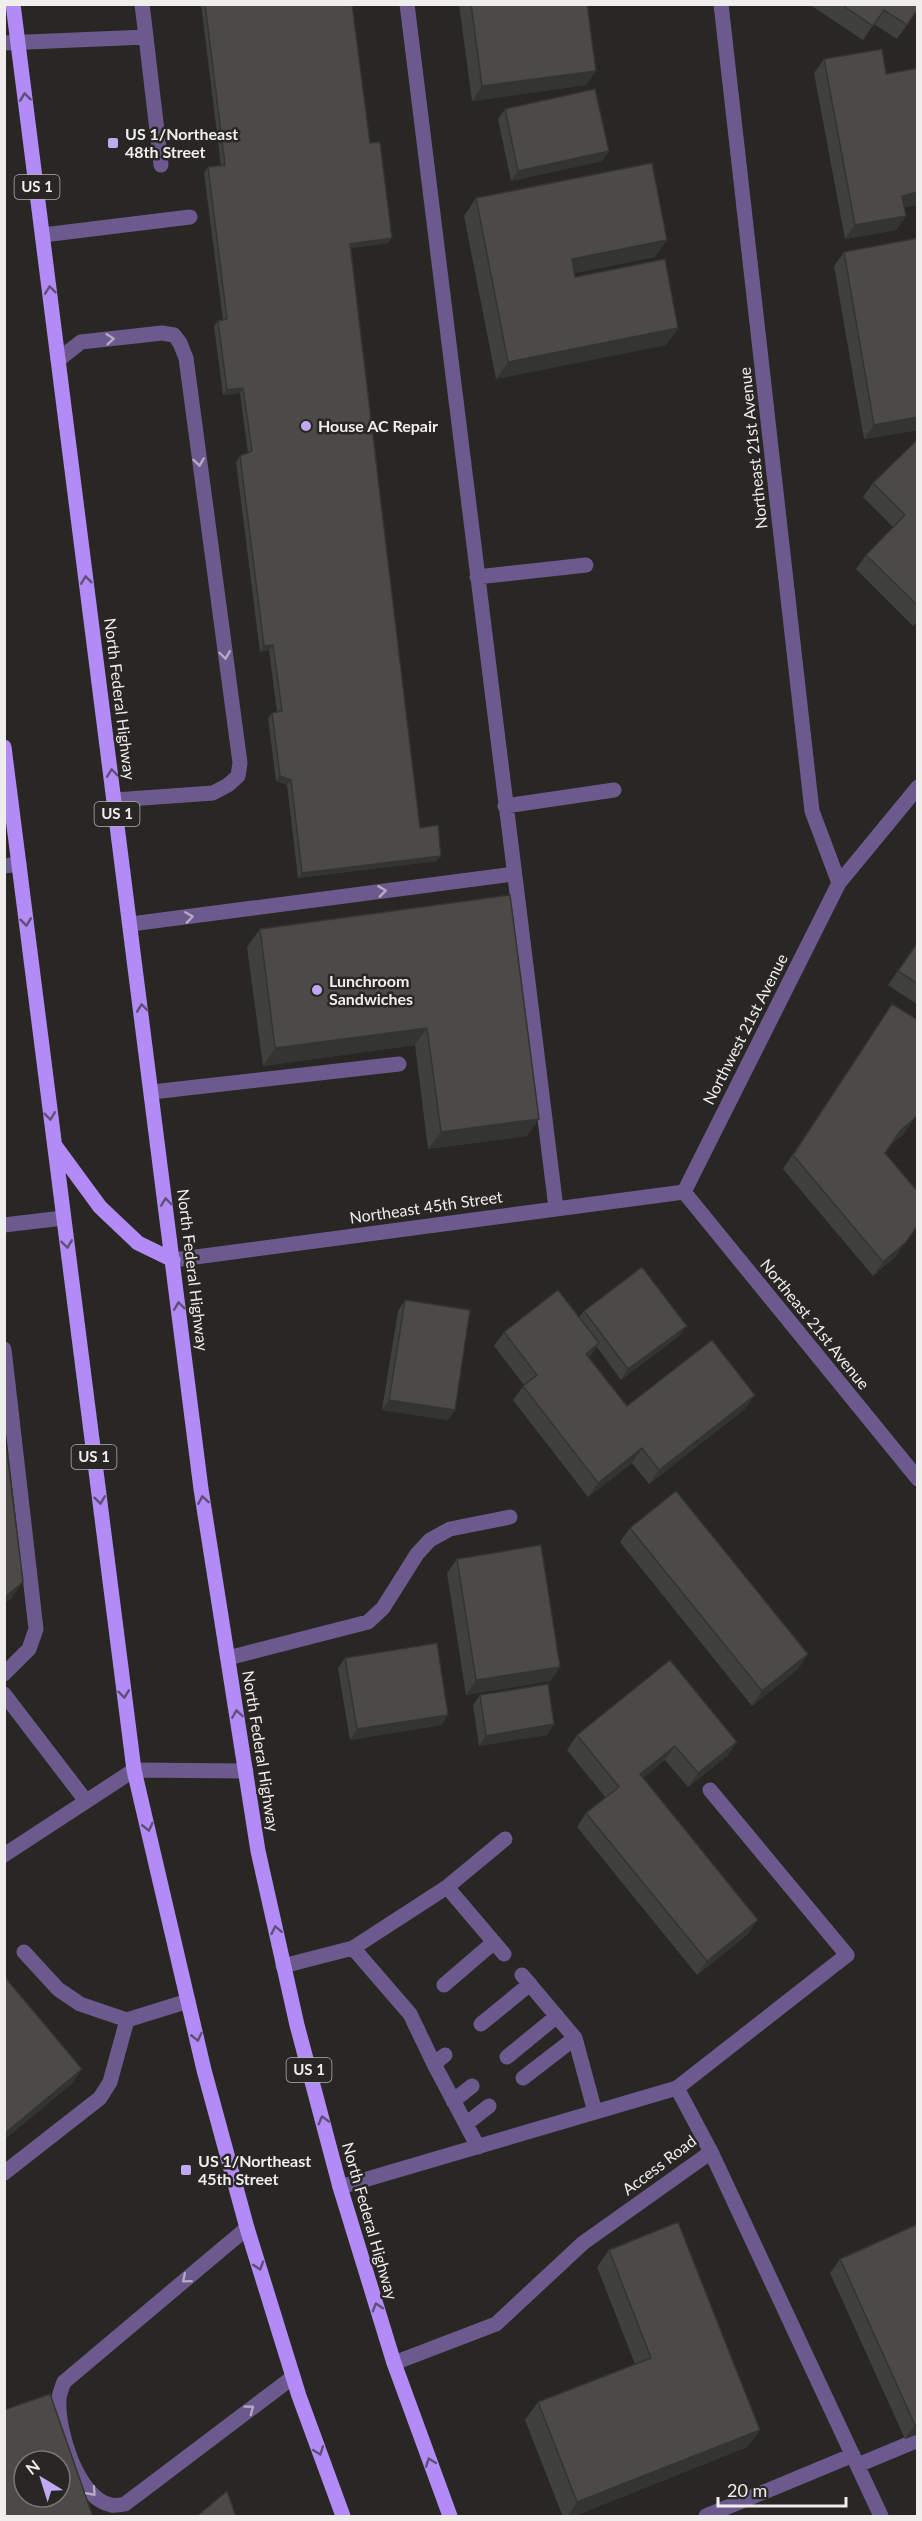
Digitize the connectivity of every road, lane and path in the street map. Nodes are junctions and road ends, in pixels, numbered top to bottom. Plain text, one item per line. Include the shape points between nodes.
1 (13, 4) edge
2 (142, 4) edge
3 (407, 4) edge
4 (721, 4) edge
5 (146, 37) junction
6 (11, 43) edge
7 (161, 165) dead end
8 (190, 217) dead end
9 (43, 235) junction
10 (58, 360) junction
11 (586, 565) dead end
12 (477, 577) junction
13 (4, 747) edge
14 (918, 787) edge
15 (614, 790) dead end
16 (115, 800) junction
17 (505, 806) junction
18 (12, 865) edge
19 (514, 874) junction
20 (839, 882) junction
21 (131, 924) junction
22 (399, 1064) edge
23 (152, 1092) junction
24 (54, 1145) junction
25 (684, 1192) junction
26 (556, 1208) junction
27 (63, 1218) junction
28 (4, 1225) edge
29 (173, 1260) junction
30 (4, 1349) edge
31 (918, 1479) edge
32 (510, 1517) dead end
33 (228, 1658) junction
34 (4, 1674) edge
35 (4, 1694) edge
36 (134, 1770) junction
37 (246, 1772) junction
38 (710, 1790) edge
39 (86, 1801) junction
40 (505, 1839) dead end
41 (4, 1855) edge
42 (447, 1887) junction
43 (353, 1948) junction
44 (24, 1952) dead end
45 (284, 1966) junction
46 (444, 1985) dead end
47 (188, 2001) junction
48 (556, 2016) junction
49 (127, 2020) junction
50 (481, 2024) dead end
51 (575, 2038) junction
52 (507, 2057) dead end
53 (523, 2078) dead end
54 (472, 2086) dead end
55 (677, 2088) junction
56 (453, 2101) junction
57 (489, 2106) dead end
58 (595, 2112) junction
59 (466, 2124) junction
60 (478, 2147) junction
61 (711, 2152) junction
62 (4, 2173) edge
63 (340, 2187) junction
64 (247, 2228) junction
65 (394, 2363) junction
66 (293, 2377) junction
67 (918, 2440) edge
68 (855, 2460) junction
69 (344, 2517) edge
70 (450, 2517) edge
71 (706, 2517) edge
72 (881, 2517) edge

1 - 6 main road, North Federal Highway / US 1
2 - 5 street
3 - 12 street
4 - 20 street, Northeast 21st Avenue via 812,811
5 - 6 street
5 - 7 street
9 -> 6 main road, North Federal Highway / US 1
8 - 9 street
10 -> 9 main road, North Federal Highway / US 1
16 -> 10 main road, North Federal Highway / US 1
10 -> 16 street via 81,342 162,333 174,335 180,343 186,358 240,763 238,776 213,793
11 - 12 street
12 - 17 street
13 - 18 main road, US 1
14 - 20 street
15 - 17 street
16 - 21 main road, North Federal Highway / US 1
17 - 19 street
18 -> 24 main road, US 1
21 -> 19 street
19 - 26 street
20 - 25 street, Northwest 21st Avenue
23 -> 21 main road, North Federal Highway / US 1
22 - 23 street
29 -> 23 main road, North Federal Highway / US 1
24 - 27 main road, US 1
24 - 29 main road via 100,1207 138,1243
25 - 26 street, Northeast 45th Street
25 - 31 street, Northeast 21st Avenue
26 - 29 street, Northeast 45th Street
27 - 28 street
27 -> 36 main road, US 1
33 -> 29 main road, North Federal Highway / US 1 via 201,1489
30 - 34 street via 36,1629 29,1649
32 - 33 street via 450,1530 430,1539 383,1608 368,1622
37 -> 33 main road, North Federal Highway / US 1
35 - 39 street
36 - 37 street
36 - 39 street
36 -> 47 main road, US 1
45 -> 37 main road, North Federal Highway / US 1 via 258,1851
38 - 55 street via 847,1955
39 - 41 street
40 - 42 street
42 - 43 street
42 - 46 street via 499,1948
43 - 45 street
43 - 56 street via 410,2014 440,2060
44 - 49 street via 58,1989 80,2004
63 -> 45 main road, North Federal Highway / US 1
47 - 49 street
47 -> 64 main road, US 1
48 - 50 street via 526,1979
48 - 51 street
48 - 52 street
49 - 62 street via 110,2082 100,2098
51 - 53 street
51 - 58 street
54 - 56 street
55 - 58 street
55 - 61 street, Access Road
56 - 59 street
57 - 59 street
58 - 60 street
59 - 60 street
60 - 63 street
61 - 65 street, Access Road via 583,2243 496,2324
61 - 68 street
65 -> 63 main road, North Federal Highway / US 1
64 -> 66 main road, US 1
64 -> 66 street via 64,2382 58,2397 60,2426 81,2479 98,2499 112,2506 125,2504
70 -> 65 main road, North Federal Highway / US 1
66 -> 69 main road, US 1
67 - 68 street
68 - 71 street
68 - 72 street

